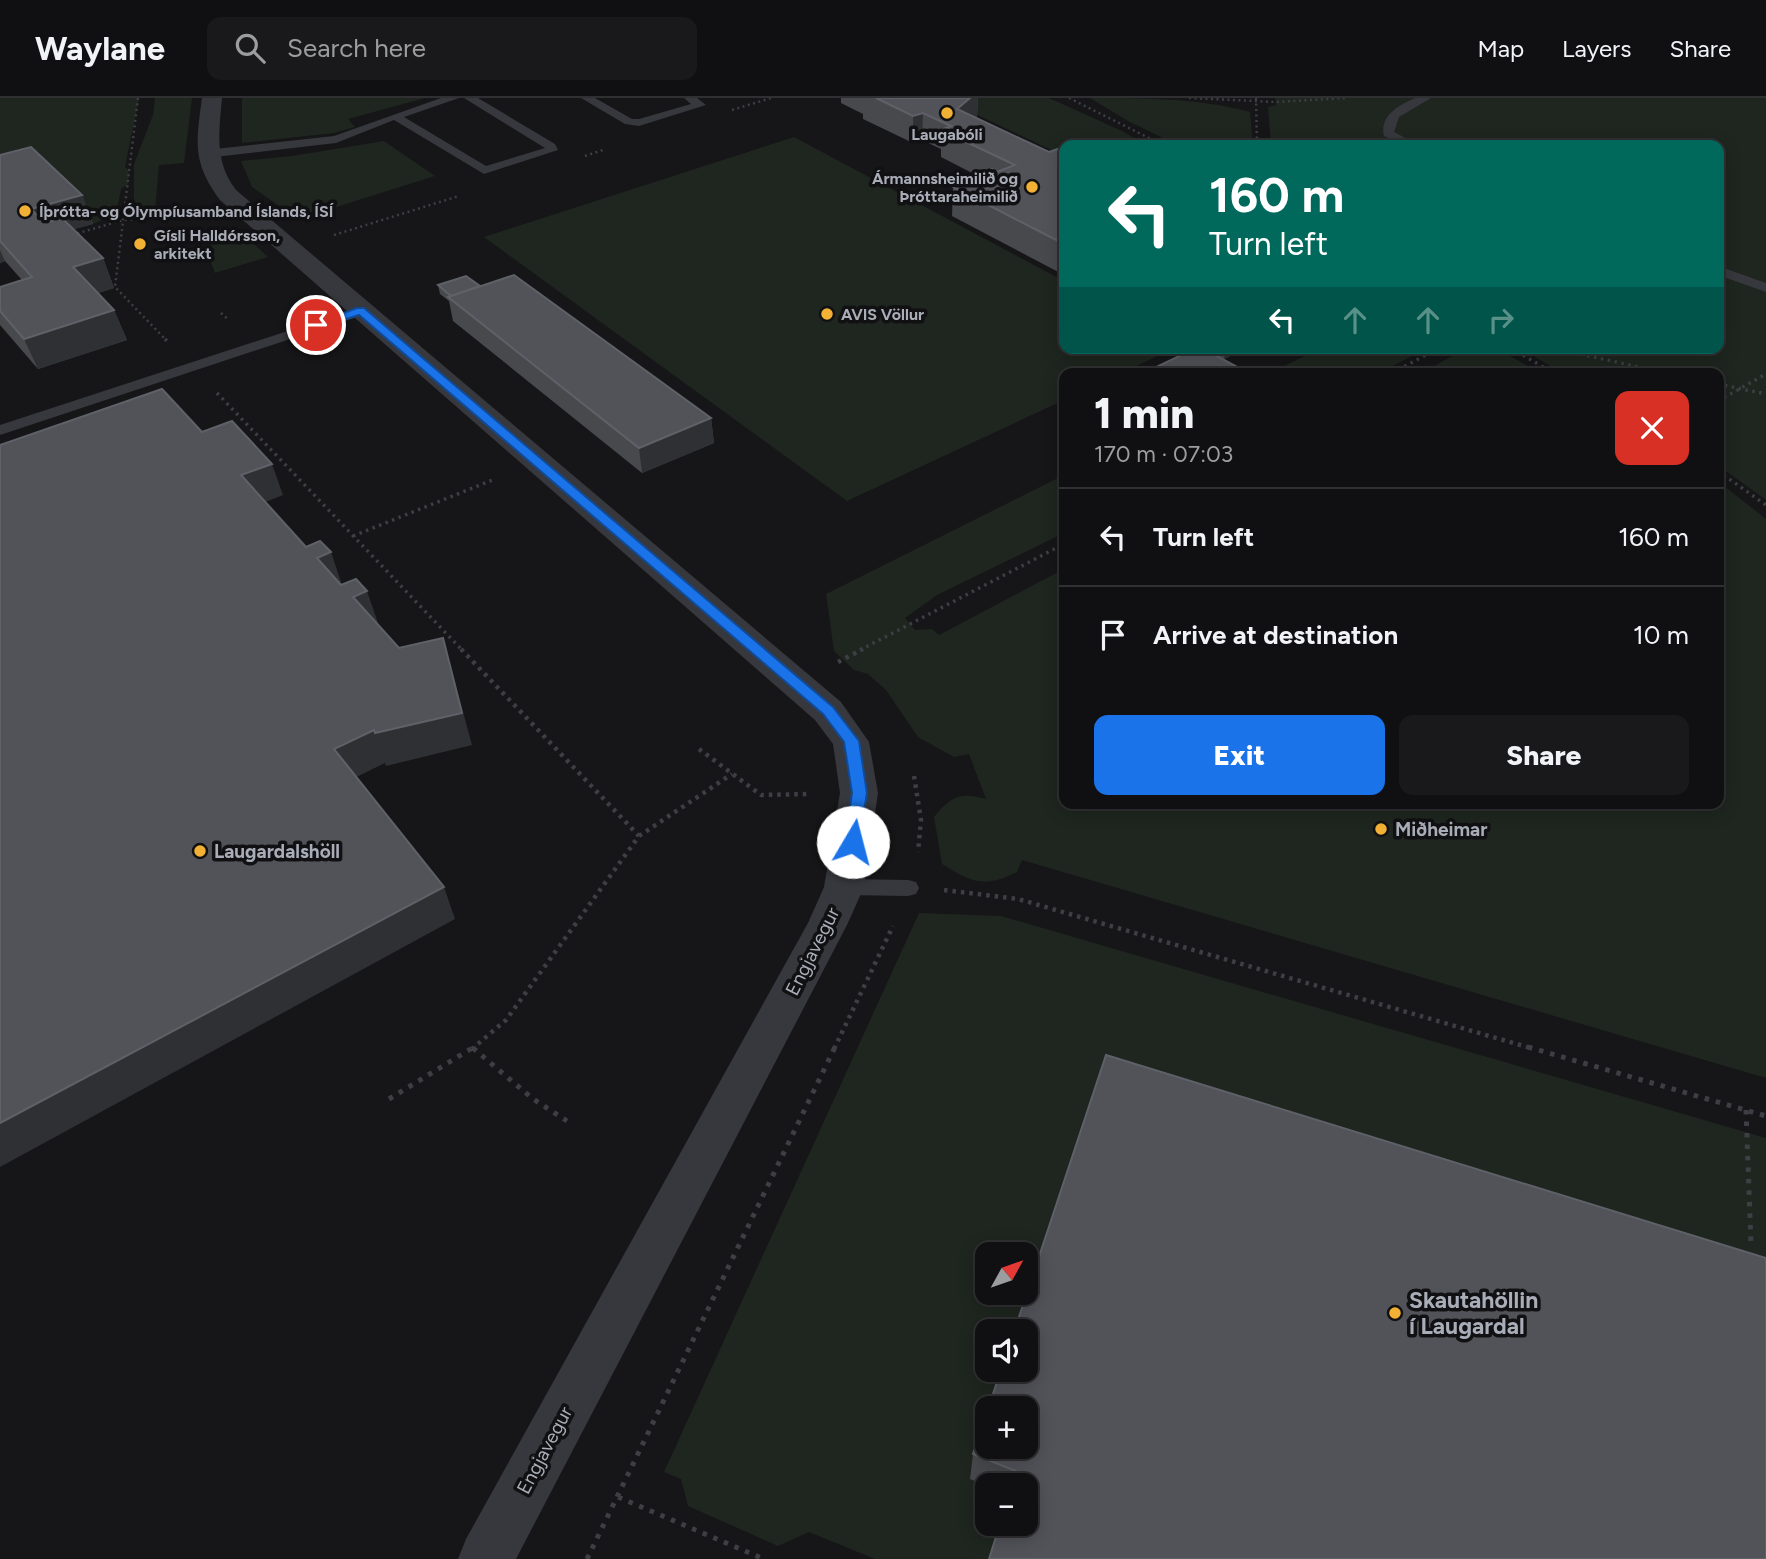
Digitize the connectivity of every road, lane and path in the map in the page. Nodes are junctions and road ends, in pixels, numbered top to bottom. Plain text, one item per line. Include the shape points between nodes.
1 (138, 98) edge
2 (212, 98) edge
3 (453, 98) edge
4 (470, 98) edge
5 (587, 98) edge
6 (690, 98) edge
7 (1069, 98) edge
8 (1189, 98) edge
9 (1345, 98) edge
10 (1424, 98) edge
11 (1256, 100) edge
12 (395, 116) junction
13 (1153, 140) edge
14 (1257, 140) edge
15 (1402, 140) edge
16 (206, 154) junction
17 (201, 215) dead end
18 (123, 220) junction
19 (60, 239) edge
20 (1724, 272) edge
21 (1766, 288) edge
22 (360, 310) junction
23 (171, 345) dead end
24 (1428, 354) edge
25 (1521, 354) edge
26 (1580, 354) edge
27 (1401, 368) edge
28 (1545, 368) edge
29 (1643, 368) edge
30 (1766, 374) edge
31 (1724, 385) edge
32 (1740, 388) junction
33 (215, 391) dead end
34 (1766, 394) edge
35 (1724, 397) edge
36 (0, 430) edge
37 (538, 462) junction
38 (287, 466) junction
39 (276, 470) dead end
40 (1724, 475) edge
41 (1766, 505) edge
42 (353, 536) junction
43 (1059, 547) edge
44 (838, 662) dead end
45 (699, 749) dead end
46 (732, 774) junction
47 (914, 776) dead end
48 (917, 789) junction
49 (859, 793) junction
50 (639, 836) junction
51 (844, 887) junction
52 (908, 888) junction
53 (473, 1048) junction
54 (389, 1099) dead end
55 (1746, 1111) junction
56 (1766, 1116) edge
57 (567, 1121) dead end
58 (1751, 1244) dead end
59 (618, 1497) junction
60 (486, 1559) edge
61 (587, 1559) edge
62 (764, 1559) edge

1 - 18 path
2 - 16 street, Engjavegur
3 - 12 lane
4 - 12 lane via 552,150 484,170
5 - 6 lane via 639,123 699,105
7 - 13 path
8 - 11 path
9 - 11 path
10 - 15 lane via 1392,116 1388,134
11 - 14 path
12 - 16 lane via 336,139
16 - 22 street, Engjavegur via 213,178 228,195
17 - 18 path
18 - 19 path
18 - 23 path via 115,287
20 - 21 lane
22 - 36 lane
22 - 37 street, Engjavegur
24 - 27 path
25 - 28 path
26 - 29 path
30 - 32 path
31 - 32 path
32 - 34 path
32 - 35 path
33 - 38 path
37 - 42 path
37 - 49 street, Engjavegur via 828,711 851,741
38 - 39 path
38 - 42 path
40 - 41 path
42 - 50 path
43 - 44 path
45 - 46 path
46 - 49 path via 761,794
46 - 50 path
47 - 48 path
48 - 49 path
48 - 52 path via 921,820
49 - 51 street, Engjavegur
50 - 53 path via 506,1020
51 - 52 lane
51 - 60 street, Engjavegur
52 - 55 path via 1018,899
52 - 59 path
53 - 54 path
53 - 57 path
55 - 56 path
55 - 58 path
59 - 61 path
59 - 62 path

